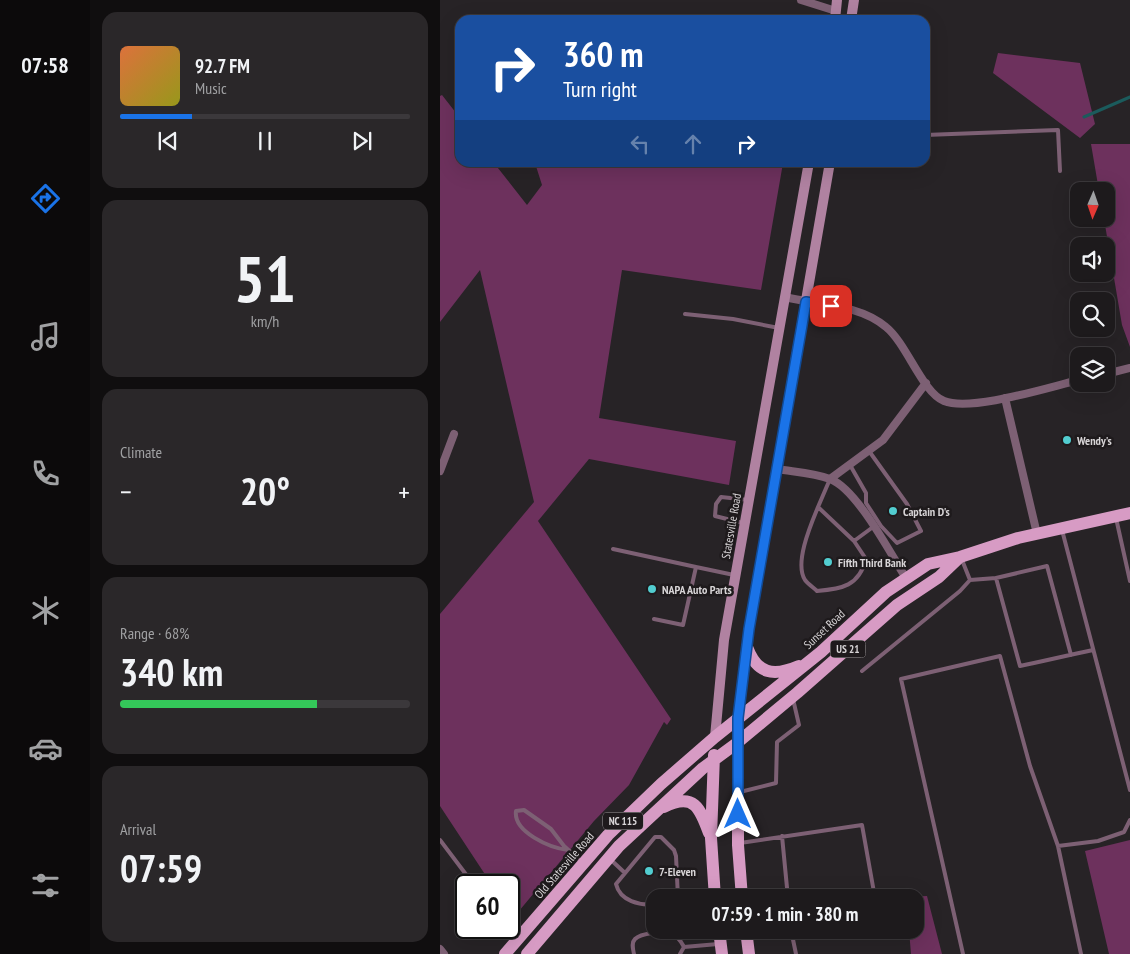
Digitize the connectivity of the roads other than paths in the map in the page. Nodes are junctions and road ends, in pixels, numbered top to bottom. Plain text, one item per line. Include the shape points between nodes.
1 (800, 0) edge
2 (837, 0) edge
3 (854, 0) edge
4 (833, 15) edge
5 (835, 15) edge
6 (852, 15) edge
7 (930, 135) edge
8 (808, 167) edge
9 (829, 167) edge
10 (1060, 171) dead end
11 (785, 297) junction
12 (806, 302) junction
13 (685, 314) dead end
14 (779, 328) junction
15 (1130, 368) edge
16 (1115, 372) edge
17 (926, 382) junction
18 (1070, 382) edge
19 (1004, 398) junction
20 (454, 434) dead end
21 (868, 452) junction
22 (850, 465) junction
23 (777, 469) junction
24 (440, 471) edge
25 (830, 479) junction
26 (750, 500) junction
27 (818, 507) junction
28 (1130, 513) edge
29 (1115, 516) junction
30 (745, 524) junction
31 (873, 527) junction
32 (1061, 528) junction
33 (1037, 534) junction
34 (854, 541) junction
35 (613, 549) dead end
36 (960, 557) junction
37 (696, 567) junction
38 (736, 575) junction
39 (906, 578) junction
40 (996, 578) junction
41 (970, 580) junction
42 (1130, 581) edge
43 (654, 619) dead end
44 (747, 646) junction
45 (1093, 650) junction
46 (1071, 655) junction
47 (808, 662) junction
48 (862, 671) dead end
49 (792, 697) junction
50 (738, 718) junction
51 (715, 737) junction
52 (737, 743) junction
53 (714, 758) junction
54 (1130, 790) edge
55 (738, 793) junction
56 (658, 810) junction
57 (1130, 820) edge
58 (782, 836) junction
59 (711, 838) junction
60 (440, 840) edge
61 (738, 844) junction
62 (1058, 846) junction
63 (568, 850) junction
64 (609, 858) junction
65 (583, 863) junction
66 (625, 872) junction
67 (466, 874) edge
68 (678, 889) edge
69 (714, 889) edge
70 (741, 889) edge
71 (787, 889) edge
72 (874, 889) edge
73 (646, 904) edge
74 (520, 936) edge
75 (518, 939) edge
76 (747, 939) edge
77 (793, 939) edge
78 (684, 946) junction
79 (440, 948) edge
80 (721, 949) edge
81 (444, 954) edge
82 (505, 954) edge
83 (527, 954) edge
84 (634, 954) edge
85 (680, 954) edge
86 (749, 954) edge
87 (796, 954) edge
88 (963, 954) edge
89 (1081, 954) edge

1 - 4 street
2 - 5 main road
3 - 6 main road
7 - 10 lane via 1058,130
8 - 11 main road, Statesville Road
9 - 12 main road
11 - 12 street
11 - 14 main road, Statesville Road
12 - 17 street via 870,316 887,327
12 - 23 main road
13 - 14 lane
14 - 26 main road, Statesville Road
15 - 16 street
17 - 19 street via 934,394 956,404
17 - 21 street via 883,440
18 - 19 street
19 - 33 street
20 - 24 street
21 - 22 street
21 - 22 lane via 907,504 921,531 897,543 866,503 866,493
22 - 25 street
23 - 25 street
23 - 44 main road
25 - 27 lane
25 - 31 street via 850,493
26 - 30 main road, Statesville Road
26 - 30 lane via 721,497 716,504 715,516
27 - 34 lane
27 - 34 lane via 808,531 802,567 805,580 817,592 844,589 859,576 866,559
28 - 29 main road, Sunset Road / US 21
29 - 32 main road, Sunset Road / US 21
29 - 42 lane
30 - 38 main road, Statesville Road
31 - 34 lane
31 - 39 street
32 - 33 main road, Sunset Road / US 21
32 - 45 lane
33 - 36 main road, Sunset Road / US 21 via 1001,542
35 - 37 lane
36 - 39 main road, Sunset Road / US 21 via 928,564
36 - 41 lane
36 - 49 main road, Sunset Road / US 21 via 939,577 896,605
37 - 38 lane
37 - 43 lane via 683,625
38 - 51 main road, Statesville Road via 724,640
39 - 47 main road, Sunset Road / US 21
40 - 41 lane
40 - 46 lane via 1020,666
40 - 46 lane via 1047,566
41 - 48 lane
44 - 47 main road via 754,663 768,672 789,670
44 - 50 main road
45 - 46 lane
45 - 54 lane
47 - 50 main road, Sunset Road / US 21
49 - 52 main road, Sunset Road / US 21
49 - 55 lane via 800,725 777,742 776,783
50 - 51 main road, Sunset Road / US 21
50 - 52 main road
51 - 53 main road, Statesville Road
51 - 65 main road, Old Statesville Road / NC 115 via 621,822
52 - 53 main road, NC 115
52 - 55 main road
53 - 56 main road, NC 115
53 - 59 main road, Statesville Road
55 - 61 main road
56 - 59 main road via 675,801 692,802
56 - 64 main road, NC 115
57 - 62 lane via 1124,832 1098,841
58 - 61 lane
58 - 71 lane
58 - 72 lane via 862,825
59 - 69 main road, Statesville Road
60 - 67 lane
61 - 70 main road
62 - 88 lane via 1030,766 1000,656 901,679
62 - 89 lane
63 - 63 lane via 541,821 524,810 516,811 516,822 525,831 550,846
63 - 65 lane
64 - 66 lane
64 - 83 main road, NC 115
65 - 74 main road, Old Statesville Road / NC 115
66 - 68 lane via 655,837 661,837 676,856
66 - 73 lane via 616,884 617,889 635,904
75 - 82 main road, Old Statesville Road / NC 115
76 - 86 main road
77 - 87 lane
78 - 80 lane
78 - 84 lane via 677,937 661,932 635,939 632,945
78 - 85 lane
79 - 81 street

